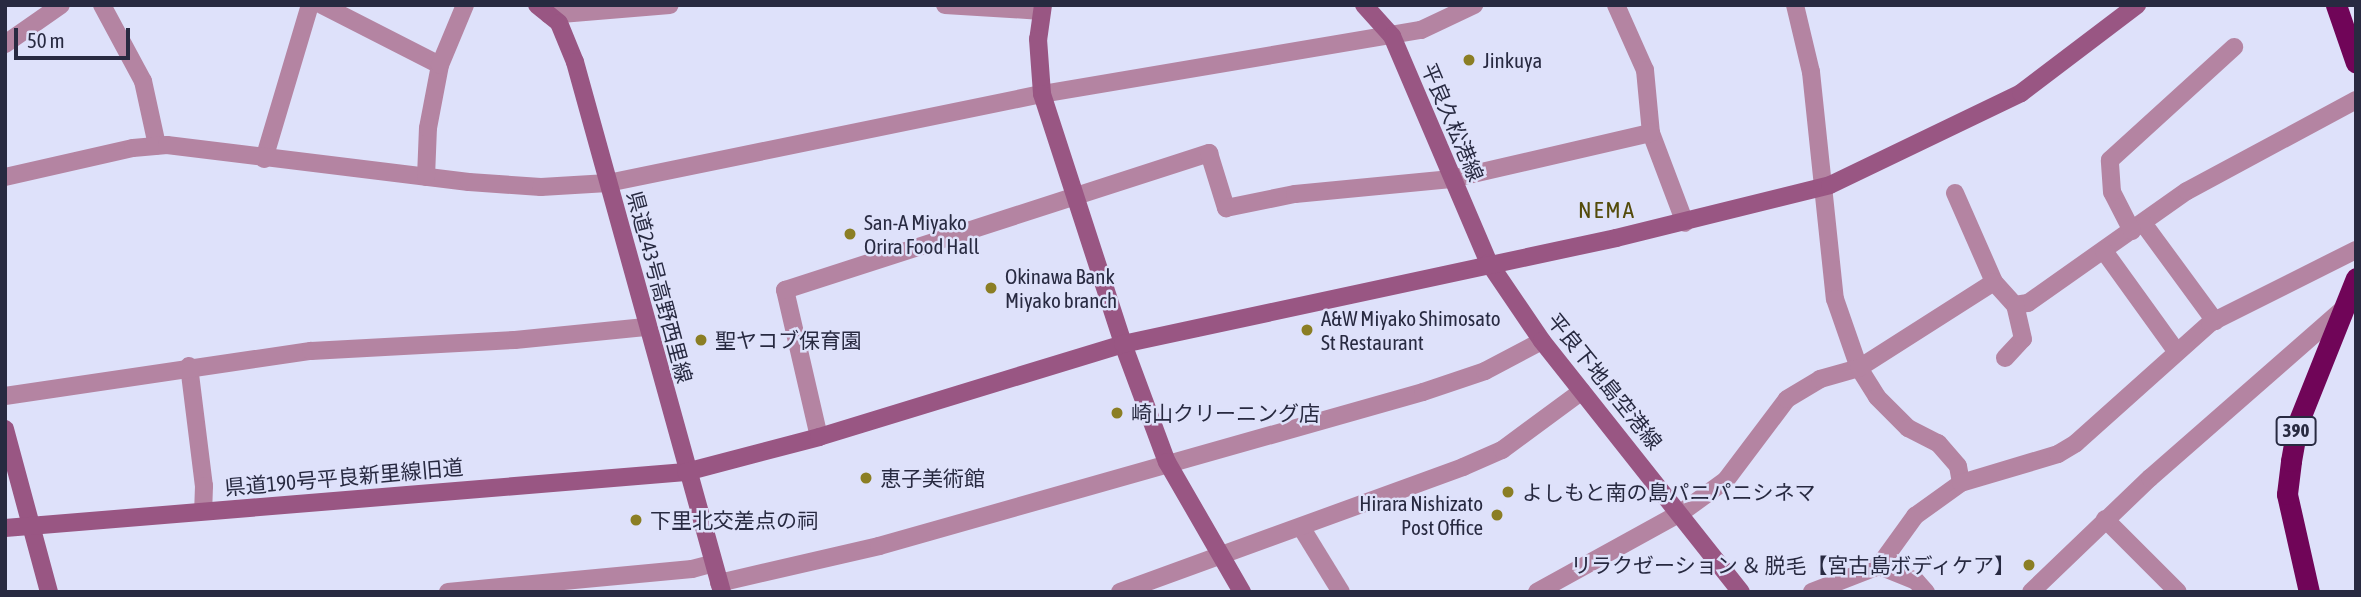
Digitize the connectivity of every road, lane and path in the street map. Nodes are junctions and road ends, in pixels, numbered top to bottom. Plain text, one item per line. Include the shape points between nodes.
1 (61, 5) edge
2 (102, 5) edge
3 (310, 5) edge
4 (322, 5) edge
5 (466, 5) edge
6 (670, 5) edge
7 (945, 5) edge
8 (1364, 5) edge
9 (1474, 5) edge
10 (1616, 5) edge
11 (1795, 5) edge
12 (2137, 5) edge
13 (2336, 5) edge
14 (1043, 8) edge
15 (543, 10) edge
16 (1392, 36) junction
17 (5, 44) edge
18 (2234, 47) dead end
19 (2356, 63) edge
20 (440, 65) junction
21 (1042, 94) junction
22 (2356, 100) edge
23 (1651, 133) junction
24 (157, 145) junction
25 (264, 159) junction
26 (5, 177) edge
27 (426, 177) junction
28 (1451, 179) junction
29 (608, 183) junction
30 (1825, 187) junction
31 (1955, 193) dead end
32 (1077, 196) junction
33 (1685, 223) junction
34 (2137, 227) junction
35 (2356, 250) edge
36 (2104, 251) junction
37 (1489, 263) junction
38 (2356, 278) edge
39 (1994, 282) junction
40 (2015, 305) junction
41 (2342, 310) junction
42 (2215, 321) junction
43 (645, 327) junction
44 (1542, 341) junction
45 (1123, 344) junction
46 (2176, 351) junction
47 (2005, 358) dead end
48 (188, 366) junction
49 (1859, 368) junction
50 (1582, 391) junction
51 (5, 396) edge
52 (5, 429) edge
53 (819, 437) junction
54 (1167, 462) junction
55 (686, 472) junction
56 (1961, 483) junction
57 (203, 511) junction
58 (1682, 512) junction
59 (2105, 519) junction
60 (1301, 527) junction
61 (5, 528) edge
62 (31, 528) junction
63 (1222, 552) junction
64 (711, 564) junction
65 (1879, 566) junction
66 (720, 587) edge
67 (49, 592) edge
68 (448, 592) edge
69 (1120, 592) edge
70 (1242, 592) edge
71 (1341, 592) edge
72 (1537, 592) edge
73 (1741, 592) edge
74 (1812, 592) edge
75 (1926, 592) edge
76 (2031, 592) edge
77 (2178, 592) edge
78 (2309, 592) edge

1 - 17 street
2 - 24 street via 143,81
3 - 25 street
4 - 20 street
5 - 20 street
6 - 15 street
7 - 14 street
8 - 16 street, 平良久松港線
9 - 16 street via 1420,30
10 - 23 street via 1645,70
11 - 30 street via 1811,72
12 - 30 street, 県道190号平良新里線旧道 via 2021,93
13 - 19 highway
14 - 21 street via 1038,39
15 - 29 street, 県道243号高野西里線 via 559,23 575,62
16 - 21 street
16 - 28 street, 平良久松港線
18 - 34 street via 2110,160 2112,192
20 - 27 street
21 - 29 street
21 - 32 street
22 - 34 street via 2187,191
23 - 28 street
23 - 33 street
24 - 25 street
24 - 26 street
25 - 27 street
27 - 29 street via 541,187
28 - 32 street via 1295,194 1226,208 1209,153
28 - 37 street, 平良久松港線
29 - 43 street, 県道243号高野西里線
30 - 33 street, 県道190号平良新里線旧道
30 - 49 street via 1835,299
31 - 39 street
32 - 45 street
32 - 53 street via 785,290
33 - 37 street, 県道190号平良新里線旧道
34 - 36 street
34 - 42 street
35 - 42 street
36 - 40 street via 2028,303
36 - 46 street
37 - 44 street, 平良下地島空港線
37 - 45 street, 県道190号平良新里線旧道
38 - 41 highway, 390
39 - 40 street
39 - 49 street
40 - 47 street via 2023,339
41 - 59 street
41 - 78 highway, 390 via 2298,423 2287,494
42 - 46 street
43 - 48 street via 529,339 311,351
43 - 55 street, 県道243号高野西里線
44 - 50 street, 平良下地島空港線
44 - 54 street via 1485,371 1423,392
45 - 53 street, 県道190号平良新里線旧道
45 - 54 street
46 - 56 street via 2076,443 2058,454
48 - 51 street
48 - 57 street via 204,486
49 - 56 street via 1877,397 1908,428 1938,443 1958,466
49 - 58 street via 1820,379 1787,399 1726,480
50 - 58 street, 平良下地島空港線
50 - 60 street via 1502,450
52 - 62 street
53 - 55 street, 県道190号平良新里線旧道
54 - 63 street
54 - 66 street
55 - 57 street, 県道190号平良新里線旧道
55 - 64 street, 県道243号高野西里線
56 - 65 street via 1915,516
57 - 62 street, 県道190号平良新里線旧道
58 - 72 street
58 - 73 street, 平良下地島空港線
59 - 76 street
59 - 77 street
60 - 63 street
60 - 71 street
61 - 62 street, 県道190号平良新里線旧道
62 - 67 street
63 - 69 street
63 - 70 street
64 - 66 street, 県道243号高野西里線
64 - 68 street
65 - 74 street
65 - 75 street via 1916,580

